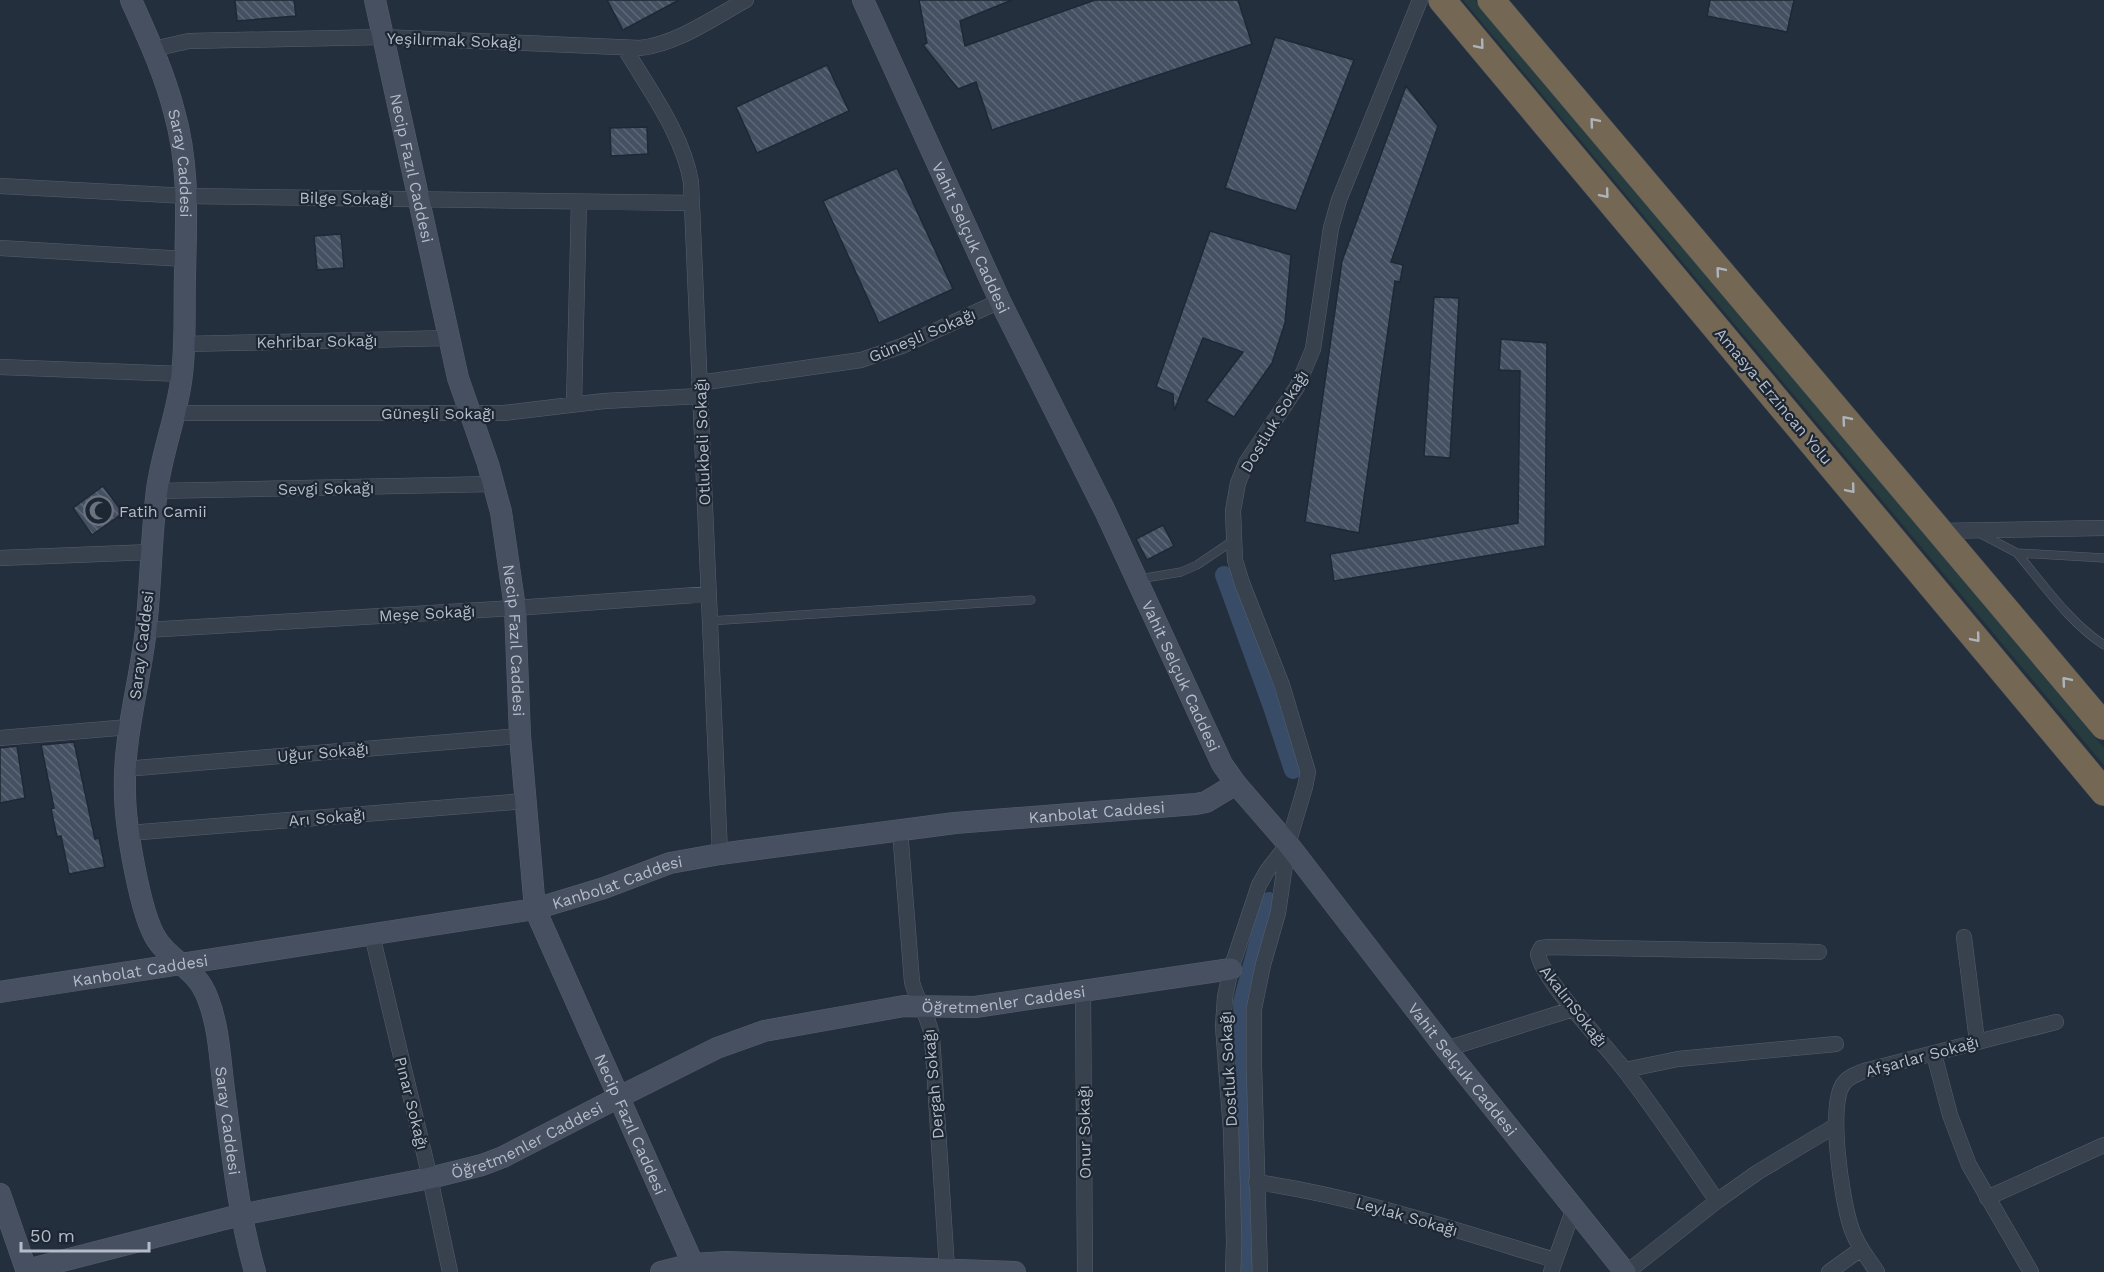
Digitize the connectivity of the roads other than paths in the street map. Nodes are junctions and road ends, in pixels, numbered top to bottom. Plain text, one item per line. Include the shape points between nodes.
1 (131, 0) edge
2 (375, 0) edge
3 (746, 0) edge
4 (863, 0) edge
5 (1420, 0) edge
6 (1442, 0) edge
7 (1491, 0) edge
8 (383, 37) junction
9 (624, 47) junction
10 (153, 49) junction
11 (0, 186) edge
12 (187, 196) junction
13 (420, 200) junction
14 (579, 202) junction
15 (692, 203) junction
16 (0, 248) edge
17 (185, 259) junction
18 (1000, 301) junction
19 (450, 338) junction
20 (184, 344) junction
21 (0, 367) edge
22 (182, 374) junction
23 (700, 390) junction
24 (574, 404) junction
25 (175, 413) junction
26 (470, 414) junction
27 (494, 484) junction
28 (157, 492) junction
29 (2104, 528) edge
30 (1973, 530) junction
31 (1939, 531) junction
32 (1234, 539) junction
33 (151, 552) junction
34 (2017, 553) junction
35 (0, 558) edge
36 (2104, 558) edge
37 (1137, 580) junction
38 (708, 594) junction
39 (1031, 600) dead end
40 (514, 608) junction
41 (710, 621) junction
42 (146, 630) junction
43 (2104, 645) edge
44 (2104, 726) edge
45 (129, 728) junction
46 (520, 736) junction
47 (0, 738) edge
48 (125, 769) junction
49 (1236, 784) junction
50 (2104, 792) edge
51 (525, 801) junction
52 (900, 830) junction
53 (129, 833) junction
54 (1288, 844) junction
55 (720, 854) junction
56 (535, 909) junction
57 (372, 935) junction
58 (1965, 937) dead end
59 (1819, 952) dead end
60 (184, 964) junction
61 (1231, 969) junction
62 (0, 992) edge
63 (1083, 992) junction
64 (920, 1006) junction
65 (1573, 1008) junction
66 (2056, 1022) dead end
67 (1977, 1041) junction
68 (1836, 1044) dead end
69 (1446, 1048) junction
70 (1934, 1054) junction
71 (1625, 1070) junction
72 (619, 1097) junction
73 (1835, 1126) junction
74 (2104, 1145) edge
75 (430, 1178) junction
76 (1256, 1182) junction
77 (1987, 1198) junction
78 (1717, 1201) junction
79 (2, 1207) edge
80 (1574, 1208) junction
81 (240, 1215) junction
82 (1861, 1249) junction
83 (693, 1264) junction
84 (1553, 1266) edge
85 (826, 1268) edge
86 (947, 1269) junction
87 (27, 1271) edge
88 (255, 1272) edge
89 (450, 1272) edge
90 (661, 1272) edge
91 (995, 1272) edge
92 (1015, 1272) edge
93 (1085, 1272) edge
94 (1233, 1272) edge
95 (1260, 1272) edge
96 (1626, 1272) edge
97 (1829, 1272) edge
98 (1877, 1272) edge
99 (2031, 1272) edge

1 - 10 street, Saray Caddesi
2 - 8 street, Necip Fazıl Caddesi
3 - 9 street, Yeşilırmak Sokağı via 654,46
4 - 18 street, Vahit Selçuk Caddesi
5 - 32 street, Dostluk Sokağı via 1339,200 1307,367 1246,463 1238,483
6 -> 50 highway, Amasya-Erzincan Yolu
31 -> 7 highway
8 - 9 street, Yeşilırmak Sokağı
8 - 10 street, Yeşilırmak Sokağı via 189,41
8 - 13 street, Necip Fazıl Caddesi
9 - 15 street, Otlukbeli Sokağı via 676,136 688,167
10 - 12 street, Saray Caddesi via 175,113
11 - 12 street, Bilge Sokağı
12 - 13 street, Bilge Sokağı
12 - 17 street, Saray Caddesi
13 - 14 street, Bilge Sokağı
13 - 19 street, Necip Fazıl Caddesi
14 - 15 street, Bilge Sokağı
14 - 24 street
15 - 23 street, Otlukbeli Sokağı
16 - 17 street
17 - 20 street, Saray Caddesi
18 - 23 street, Güneşli Sokağı via 902,346 861,360
18 - 37 street, Vahit Selçuk Caddesi
19 - 20 street, Kehribar Sokağı
19 - 26 street, Necip Fazıl Caddesi
20 - 22 street, Saray Caddesi
21 - 22 street
22 - 25 street, Saray Caddesi
23 - 24 street, Güneşli Sokağı
23 - 38 street, Otlukbeli Sokağı
24 - 26 street, Güneşli Sokağı
25 - 26 street, Güneşli Sokağı
25 - 28 street, Saray Caddesi
26 - 27 street, Necip Fazıl Caddesi
27 - 28 street, Sevgi Sokağı
27 - 40 street, Necip Fazıl Caddesi
28 - 33 street, Saray Caddesi
29 - 30 street
30 - 31 street
30 - 34 lane
44 -> 31 highway
32 - 37 lane via 1197,565
32 - 54 street, Dostluk Sokağı via 1242,583 1282,685 1308,771
33 - 35 street
33 - 42 street, Saray Caddesi
34 - 36 lane
34 - 43 lane via 2064,609
37 - 49 street, Vahit Selçuk Caddesi via 1222,764
38 - 40 street, Meşe Sokağı
38 - 41 street, Otlukbeli Sokağı
39 - 41 lane
40 - 42 street, Meşe Sokağı
40 - 46 street, Necip Fazıl Caddesi
41 - 55 street, Otlukbeli Sokağı
42 - 45 street, Saray Caddesi
45 - 47 street
45 - 48 street, Saray Caddesi
46 - 48 street, Uğur Sokağı
46 - 51 street, Necip Fazıl Caddesi
48 - 53 street, Saray Caddesi
49 - 52 street, Kanbolat Caddesi via 1196,804
49 - 54 street, Vahit Selçuk Caddesi
51 - 53 street, Arı Sokağı
51 - 56 street, Necip Fazıl Caddesi
52 - 55 street, Kanbolat Caddesi
52 - 64 street, Dergah Sokağı via 909,964
53 - 60 street, Saray Caddesi via 152,930 158,942
54 - 61 street, Dostluk Sokağı via 1259,885
54 - 69 street, Vahit Selçuk Caddesi
54 - 76 street, Dostluk Sokağı via 1278,913 1254,1009
55 - 56 street, Kanbolat Caddesi via 670,863
56 - 57 street, Kanbolat Caddesi
56 - 72 street, Necip Fazıl Caddesi
57 - 60 street, Kanbolat Caddesi
57 - 75 street, Pınar Sokağı
58 - 67 street
59 - 65 street, AkalınSokağı via 1541,948 1539,961
60 - 62 street, Kanbolat Caddesi
60 - 81 street, Saray Caddesi via 201,984 213,1015
61 - 63 street, Öğretmenler Caddesi
61 - 94 street, Dostluk Sokağı via 1223,1026 1231,1131
63 - 64 street, Öğretmenler Caddesi via 975,1006
63 - 93 street, Onur Sokağı
64 - 72 street, Öğretmenler Caddesi via 764,1031 717,1048
64 - 86 street, Dergah Sokağı via 932,1036
65 - 69 street
65 - 71 street, AkalınSokağı
66 - 67 street, Afşarlar Sokağı
67 - 70 street, Afşarlar Sokağı
68 - 71 street via 1678,1059
69 - 80 street, Vahit Selçuk Caddesi
70 - 73 street, Afşarlar Sokağı via 1851,1077 1843,1083 1839,1095
70 - 77 street via 1958,1138
71 - 78 street, AkalınSokağı
72 - 75 street, Öğretmenler Caddesi via 503,1157
72 - 83 street, Necip Fazıl Caddesi
73 - 78 street
73 - 82 street, Afşarlar Sokağı via 1846,1209
74 - 77 street
75 - 81 street, Öğretmenler Caddesi
75 - 89 street, Pınar Sokağı
76 - 84 street, Leylak Sokağı via 1307,1189 1362,1203
76 - 95 street, Dostluk Sokağı
77 - 99 street
78 - 96 street
79 - 87 street
80 - 84 street
80 - 96 street, Vahit Selçuk Caddesi
81 - 87 street, Öğretmenler Caddesi
81 - 88 street, Saray Caddesi
82 - 97 street
82 - 98 street, Afşarlar Sokağı
83 - 85 street
83 - 90 street
85 - 86 street
86 - 91 street
91 - 92 street

